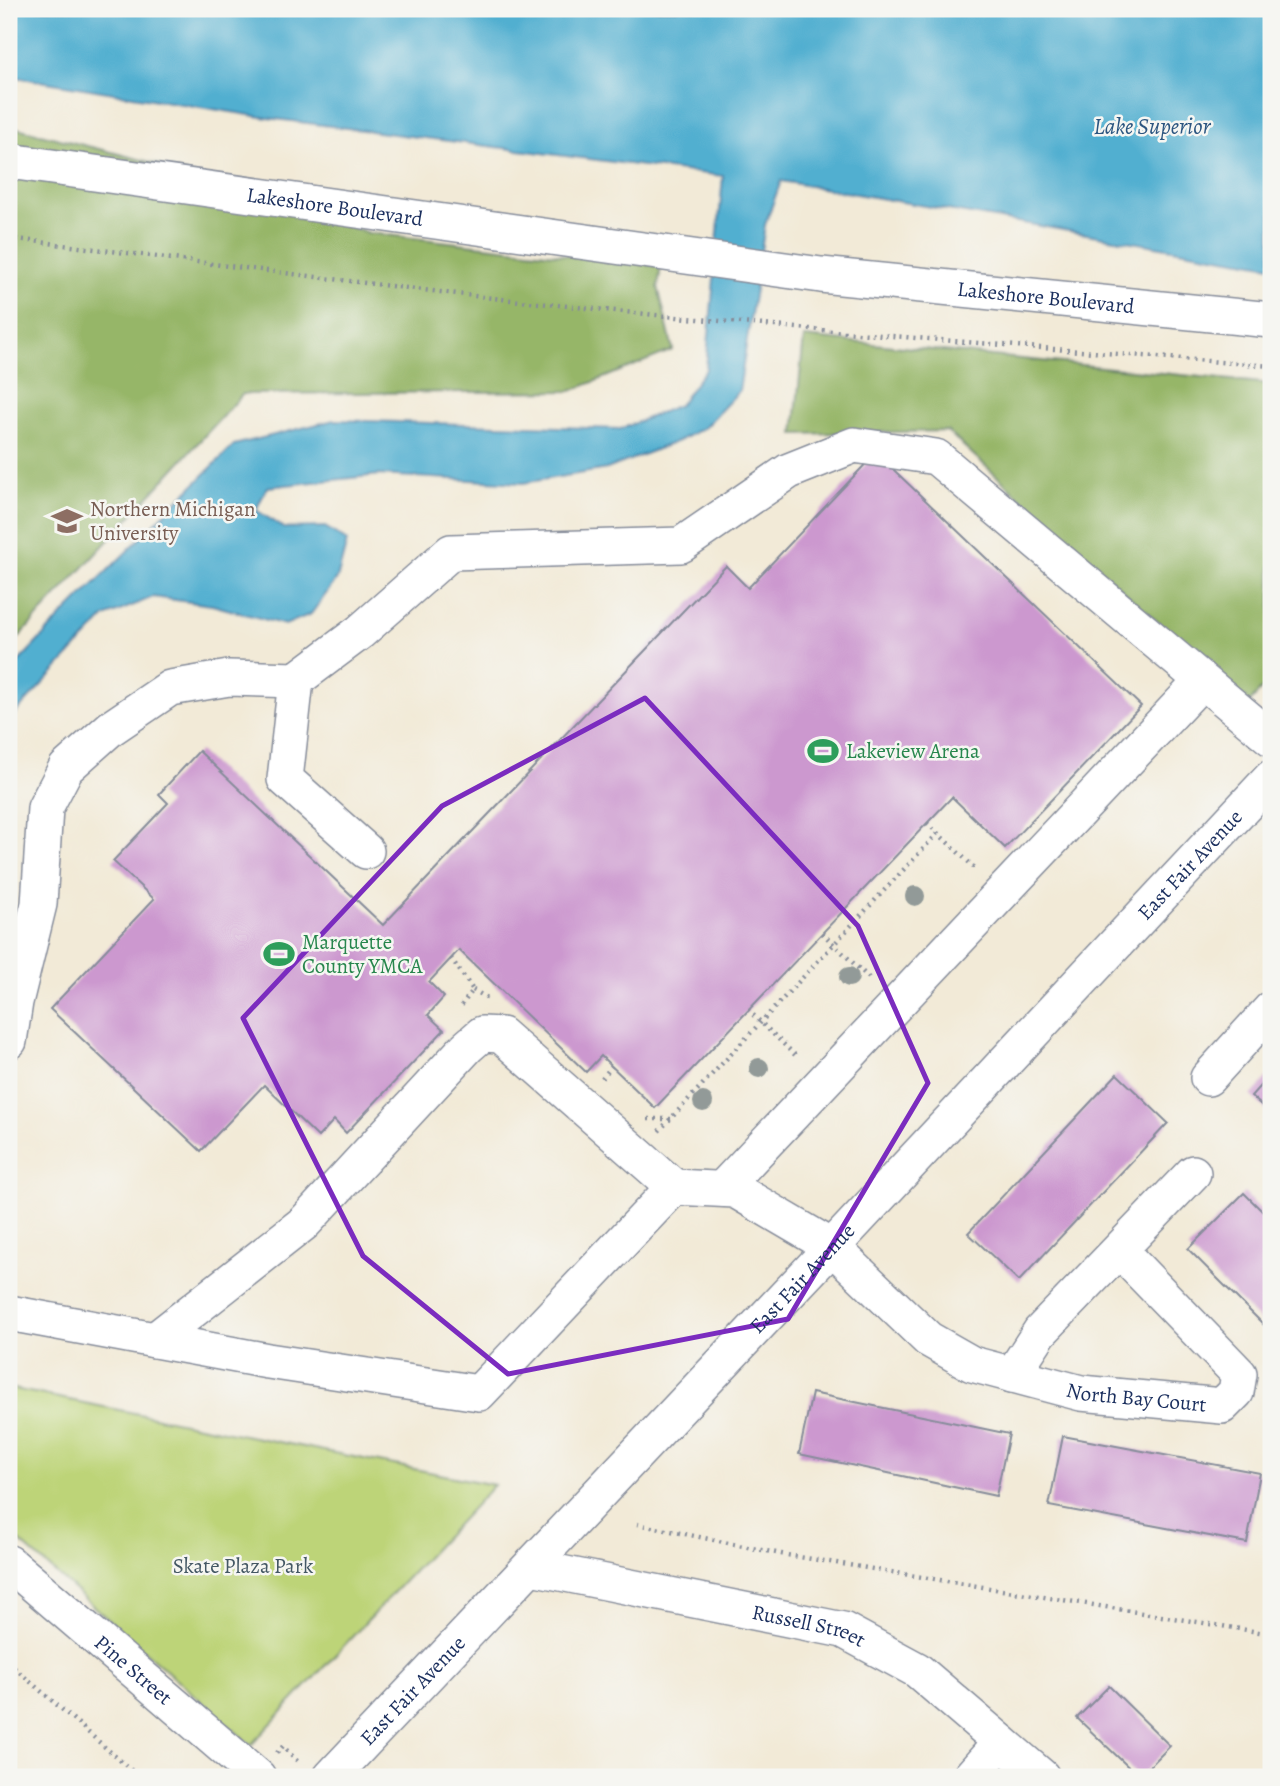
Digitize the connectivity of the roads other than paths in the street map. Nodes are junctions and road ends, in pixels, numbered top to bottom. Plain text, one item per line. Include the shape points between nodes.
1 (9, 161) edge
2 (1271, 320) edge
3 (296, 680) junction
4 (1202, 681) junction
5 (1271, 738) edge
6 (1271, 778) edge
7 (366, 851) dead end
8 (1271, 1009) edge
9 (9, 1041) edge
10 (1208, 1078) dead end
11 (1193, 1174) dead end
12 (674, 1187) junction
13 (722, 1189) junction
14 (832, 1247) junction
15 (1120, 1251) junction
16 (9, 1313) edge
17 (155, 1340) junction
18 (1012, 1375) junction
19 (9, 1563) edge
20 (531, 1567) junction
21 (1001, 1742) junction
22 (258, 1777) edge
23 (331, 1777) edge
24 (970, 1777) edge
25 (1042, 1777) edge

1 - 2 street, Lakeshore Boulevard via 821,275
3 - 4 street via 452,552 681,545 789,471 854,445 936,457
3 - 7 street via 285,779
3 - 9 street via 229,678 170,688 111,728 66,768 45,808 39,904
4 - 5 street
4 - 13 street
6 - 14 street, East Fair Avenue
8 - 10 street
11 - 15 street
12 - 13 street, North Bay Court
12 - 17 street via 479,1393
12 - 17 street via 501,1035 482,1034 304,1223
13 - 14 street, North Bay Court via 735,1190
14 - 18 street, North Bay Court via 928,1339 972,1364
14 - 20 street, East Fair Avenue
15 - 18 street via 1040,1332
15 - 18 street, North Bay Court via 1239,1374 1236,1392 1222,1406 1081,1393
16 - 17 street
19 - 22 street, Pine Street
20 - 21 street, Russell Street via 843,1630 917,1670
20 - 23 street, East Fair Avenue
21 - 24 street
21 - 25 street, Russell Street

